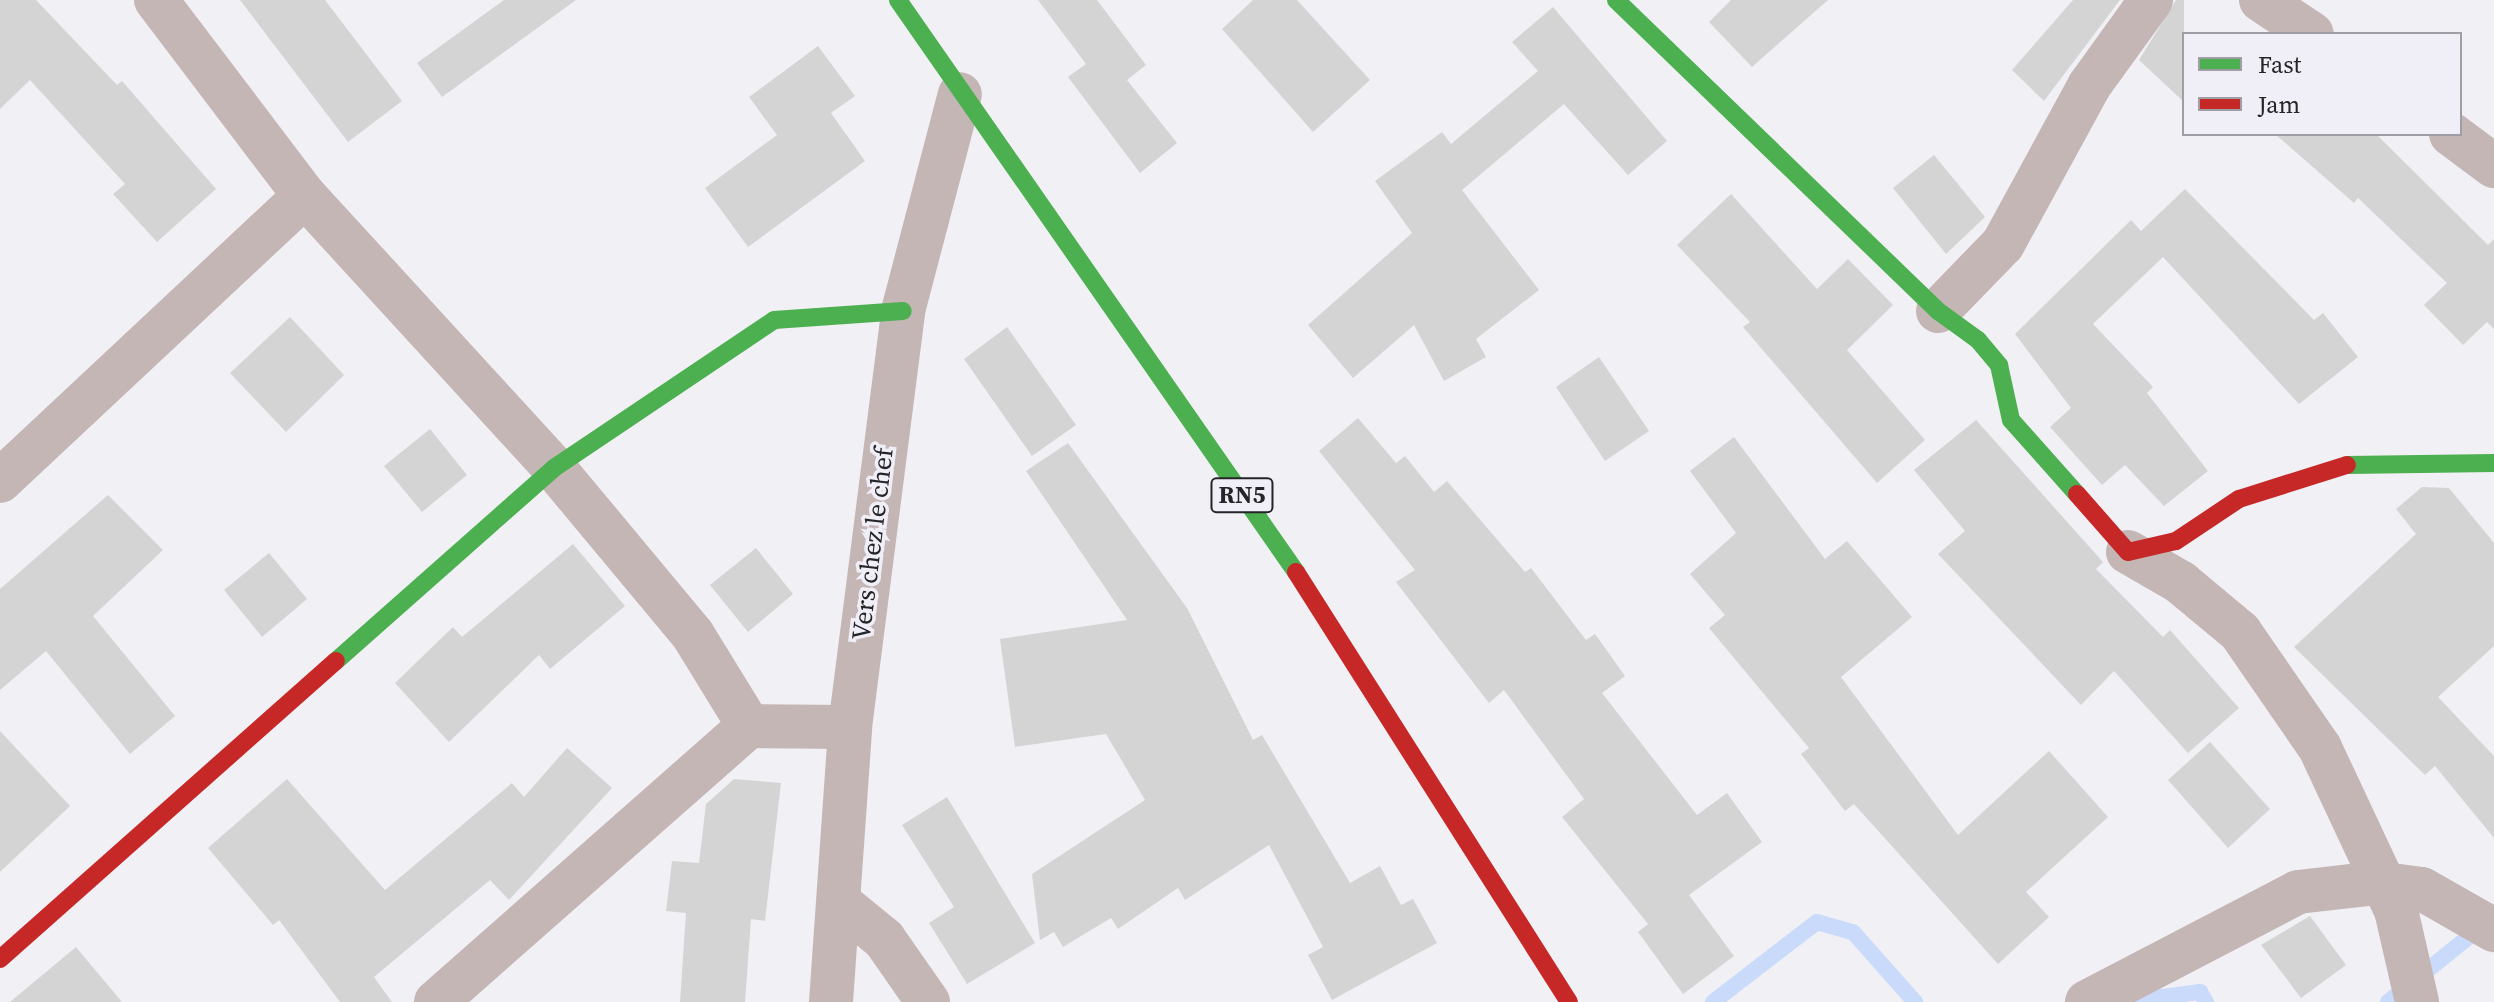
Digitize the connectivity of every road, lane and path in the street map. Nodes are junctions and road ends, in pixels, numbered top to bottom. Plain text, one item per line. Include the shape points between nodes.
1 (156, 0) edge
2 (898, 0) edge
3 (1616, 0) edge
4 (2151, 0) edge
5 (2261, 0) edge
6 (2309, 32) edge
7 (960, 94) junction
8 (2454, 136) edge
9 (2494, 166) edge
10 (305, 196) junction
11 (903, 311) junction
12 (1938, 311) junction
13 (2494, 463) edge
14 (554, 468) junction
15 (0, 481) edge
16 (2128, 552) junction
17 (749, 726) junction
18 (850, 727) junction
19 (2377, 883) junction
20 (840, 903) junction
21 (2486, 926) edge
22 (0, 959) edge
23 (436, 1002) edge
24 (831, 1002) edge
25 (928, 1002) edge
26 (1569, 1002) edge
27 (2087, 1002) edge
28 (2417, 1002) edge

1 - 10 street
2 - 7 main road, RN5
3 - 12 main road
4 - 12 street via 2089,86 2003,244
5 - 6 street
7 - 11 street, Vers chez le chef
7 - 26 main road, RN5 via 1286,557
8 - 9 street
10 - 14 street
10 - 15 street
11 - 14 main road via 774,320
11 - 18 street, Vers chez le chef
12 - 16 main road via 1999,365 2011,420
13 - 16 main road via 2362,462 2295,477 2239,499 2176,541
14 - 17 street via 693,635
14 - 22 main road
16 - 19 street via 2180,582 2240,632 2320,748
17 - 18 street
17 - 23 street
18 - 20 street, Vers chez le chef
19 - 21 street via 2422,889
19 - 27 street via 2298,892
19 - 28 street via 2402,926
20 - 24 street, Vers chez le chef
20 - 25 street via 884,939

